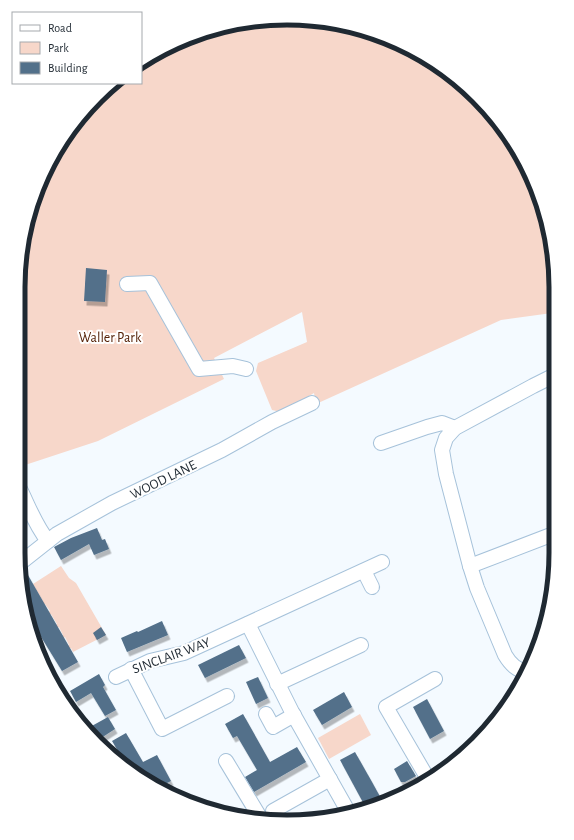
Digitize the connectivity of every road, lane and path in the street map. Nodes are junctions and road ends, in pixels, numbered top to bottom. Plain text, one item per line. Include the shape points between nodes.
1 (127, 284) dead end
2 (246, 369) dead end
3 (549, 378) edge
4 (312, 404) dead end
5 (455, 428) junction
6 (381, 443) dead end
7 (25, 499) edge
8 (549, 536) edge
9 (48, 541) junction
10 (25, 560) edge
11 (382, 562) dead end
12 (470, 566) junction
13 (364, 571) junction
14 (372, 587) dead end
15 (248, 624) junction
16 (361, 645) dead end
17 (131, 669) junction
18 (521, 671) edge
19 (116, 677) dead end
20 (435, 679) dead end
21 (277, 684) junction
22 (227, 696) dead end
23 (266, 714) dead end
24 (293, 714) junction
25 (226, 761) dead end
26 (426, 775) edge
27 (330, 779) junction
28 (347, 808) edge
29 (273, 811) dead end
30 (257, 813) edge

1 - 2 street via 150,283 199,368 233,366
3 - 5 street
4 - 9 street, WOOD LANE via 112,503
5 - 6 street via 442,423 427,426
5 - 12 street via 446,438 442,450 443,461
7 - 9 street
8 - 12 street
9 - 10 street, WOOD LANE
11 - 13 street, SINCLAIR WAY
12 - 18 street via 506,655 511,664
13 - 14 street
13 - 15 street, SINCLAIR WAY
15 - 17 street, SINCLAIR WAY via 184,653 150,661
15 - 21 street
16 - 21 street
17 - 19 street, SINCLAIR WAY
17 - 22 street via 162,729
20 - 26 street via 386,707
21 - 24 street
23 - 24 street via 273,727
24 - 27 street
25 - 30 street
27 - 28 street
27 - 29 street

